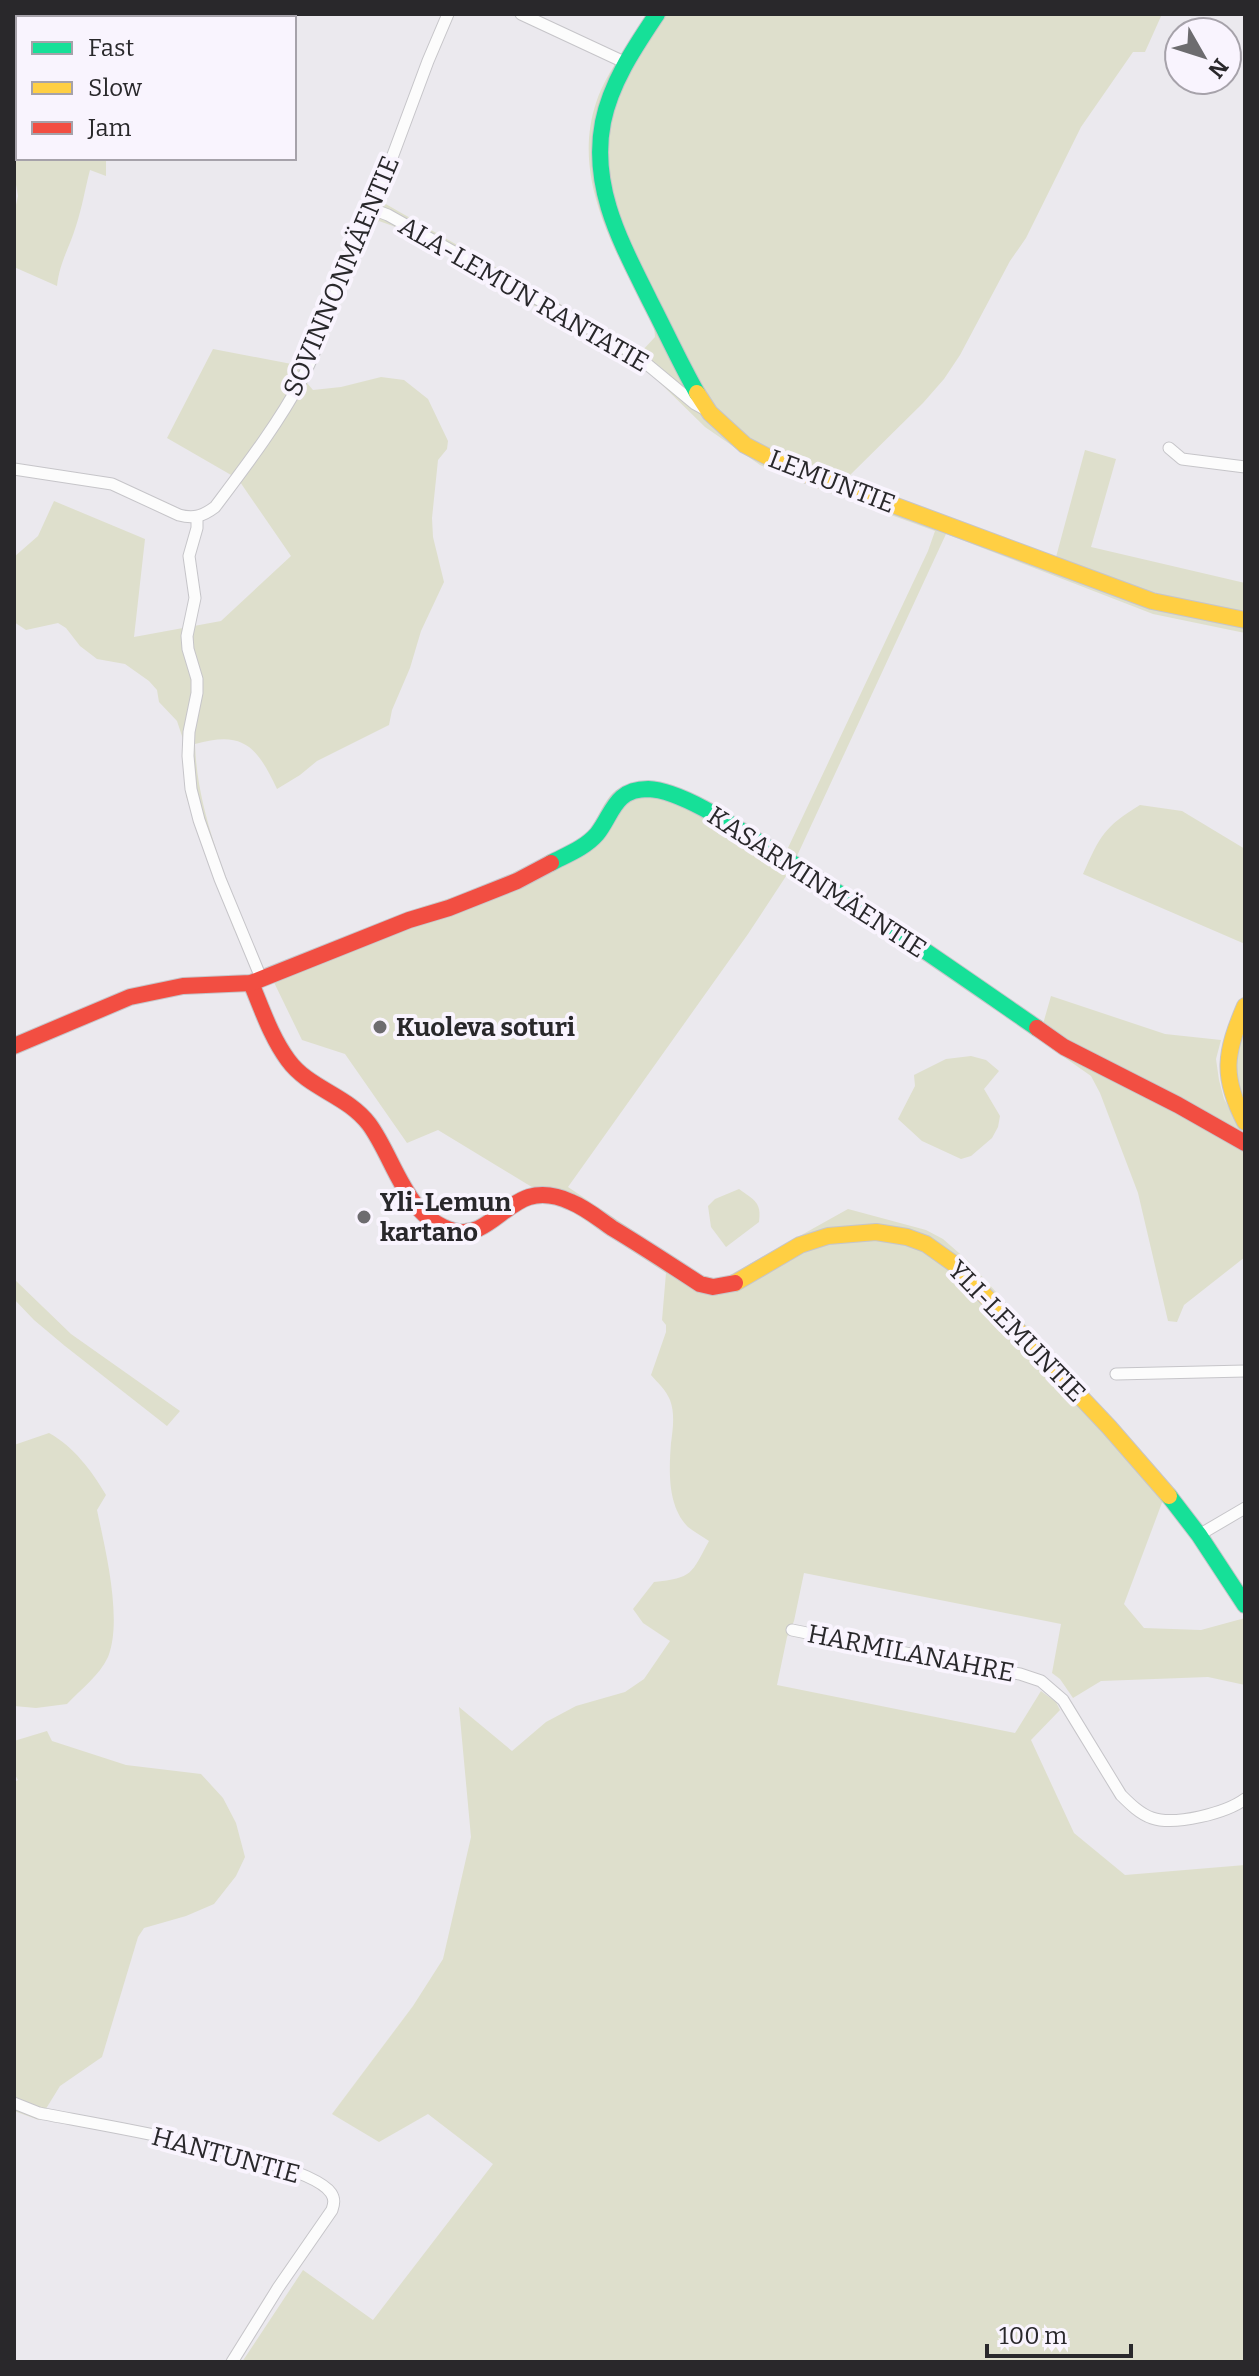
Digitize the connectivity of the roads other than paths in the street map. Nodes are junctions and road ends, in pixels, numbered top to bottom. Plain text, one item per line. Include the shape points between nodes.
1 (448, 14) edge
2 (521, 14) edge
3 (657, 14) edge
4 (624, 62) junction
5 (371, 214) junction
6 (710, 413) junction
7 (1169, 448) dead end
8 (1245, 467) edge
9 (14, 469) edge
10 (197, 517) junction
11 (1245, 620) edge
12 (256, 980) junction
13 (1245, 1006) edge
14 (14, 1046) edge
15 (1245, 1122) edge
16 (1245, 1143) edge
17 (1245, 1371) edge
18 (1116, 1374) dead end
19 (1245, 1508) edge
20 (1199, 1535) junction
21 (1245, 1605) edge
22 (792, 1630) dead end
23 (1245, 1799) edge
24 (14, 2103) edge
25 (232, 2362) edge

1 - 5 street, SOVINNONMÄENTIE
2 - 4 street
3 - 4 street, LEMUNTIE
4 - 6 street, LEMUNTIE via 599,141 602,187 619,239
5 - 6 street, ALA-LEMUN RANTATIE via 388,215 621,346
5 - 10 street, SOVINNONMÄENTIE via 357,235 302,379 215,507
6 - 11 street, LEMUNTIE via 745,445 793,470 1152,601
7 - 8 street via 1182,459
9 - 10 street via 112,484 179,515
10 - 12 street via 189,556 195,598 187,636 197,679 188,756 191,789
12 - 14 street via 144,993
12 - 16 street, KASARMINMÄENTIE via 517,881 584,846 616,801 648,789 712,812 1064,1047
12 - 20 street, YLI-LEMUNTIE via 269,1026 288,1060 312,1083 361,1114 410,1195 426,1214 453,1231 483,1227 531,1195 560,1197 710,1288 735,1282 801,1244 849,1233 918,1240 957,1266 1109,1427
13 - 15 street via 1225,1063 1229,1088
17 - 18 street
19 - 20 street
20 - 21 street, YLI-LEMUNTIE
22 - 23 street, HARMILANAHRE via 1041,1681 1063,1700 1121,1795 1155,1819 1204,1816
24 - 25 street, HANTUNTIE via 39,2113 215,2149 304,2174 331,2192 332,2210

